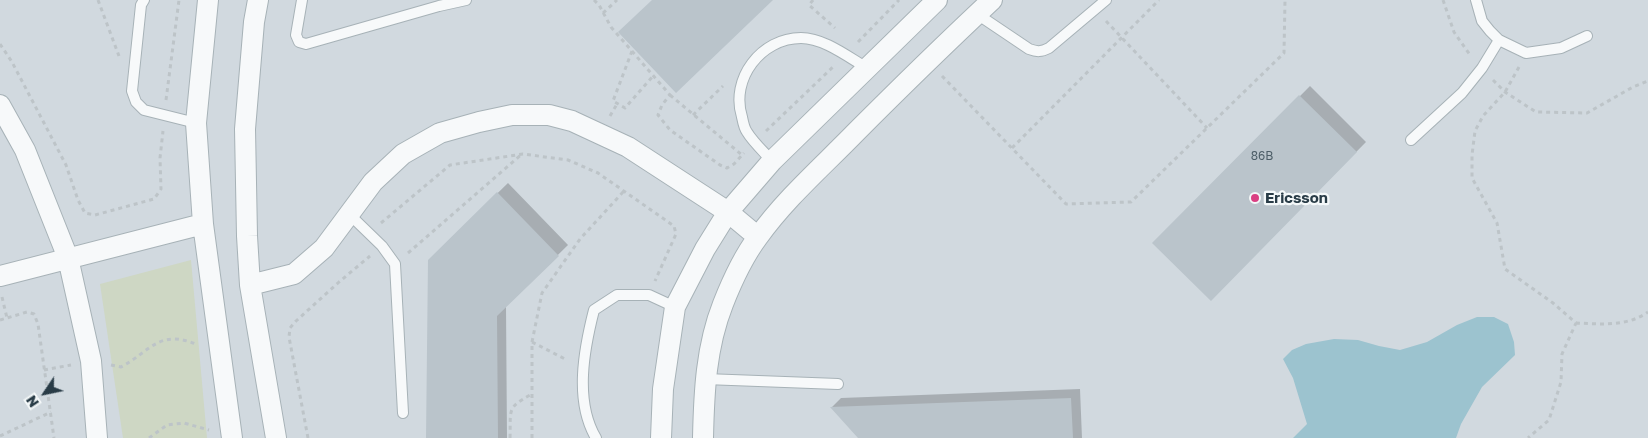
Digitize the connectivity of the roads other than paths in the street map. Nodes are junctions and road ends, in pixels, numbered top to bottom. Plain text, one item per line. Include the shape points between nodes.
1 (144, 0) edge
2 (208, 0) edge
3 (258, 0) edge
4 (302, 0) edge
5 (466, 0) edge
6 (937, 0) edge
7 (992, 0) edge
8 (1106, 0) edge
9 (1476, 0) edge
10 (977, 14) junction
11 (1587, 36) dead end
12 (1499, 40) junction
13 (867, 68) junction
14 (0, 105) edge
15 (196, 123) junction
16 (1411, 140) dead end
17 (772, 161) junction
18 (728, 212) junction
19 (349, 214) junction
20 (203, 224) junction
21 (758, 237) junction
22 (68, 258) junction
23 (0, 276) edge
24 (250, 285) junction
25 (675, 307) junction
26 (705, 379) junction
27 (838, 384) dead end
28 (403, 413) dead end
29 (232, 437) edge
30 (97, 438) edge
31 (276, 438) edge
32 (596, 438) edge
33 (661, 438) edge
34 (703, 438) edge

1 - 15 lane via 132,91 136,102 144,110
2 - 15 street
3 - 24 street via 245,129
4 - 5 lane via 296,35 299,42 306,44
6 - 13 street
7 - 10 street
8 - 10 lane via 1043,52 1029,49
9 - 12 lane via 1482,21
10 - 21 street via 796,192
11 - 12 lane via 1561,48 1526,53
12 - 16 lane via 1462,93
13 - 17 street
13 - 17 lane via 827,44 802,38 776,43 755,58 741,80 738,106 746,131
14 - 22 street via 25,150
15 - 20 street
17 - 18 street
18 - 19 street via 628,147 572,121 549,115 512,115 440,133 403,154 373,182
18 - 21 street
18 - 25 street via 705,248
19 - 24 street via 324,248 294,274
19 - 28 lane via 382,246 395,264
20 - 22 street
20 - 29 street
21 - 26 street via 722,305
22 - 23 street
22 - 30 street via 91,361
24 - 31 street
25 - 32 lane via 649,295 617,295 594,310 584,369 584,406
25 - 33 street via 662,390
26 - 27 lane
26 - 34 street

